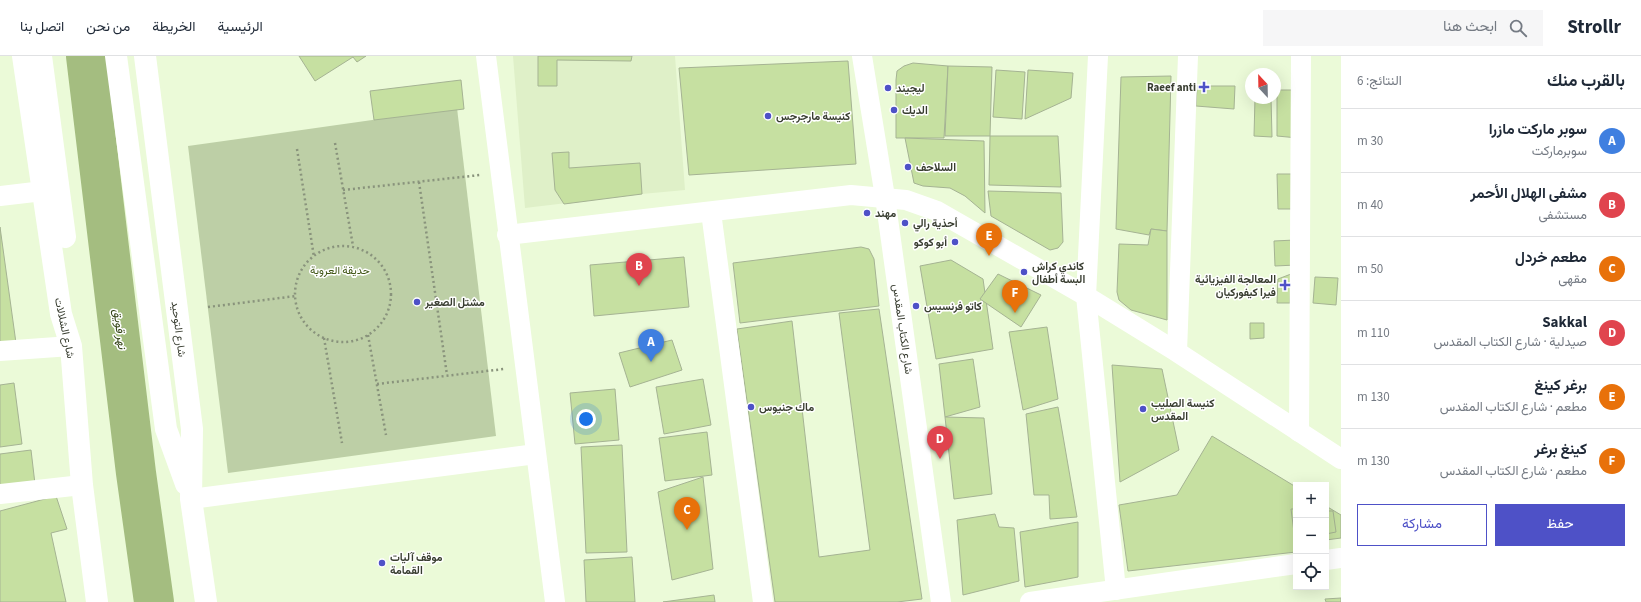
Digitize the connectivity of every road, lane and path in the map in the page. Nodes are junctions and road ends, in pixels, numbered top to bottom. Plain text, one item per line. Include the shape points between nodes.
1 (24, 56) edge
2 (41, 56) edge
3 (116, 56) edge
4 (144, 56) edge
5 (486, 56) edge
6 (862, 56) edge
7 (1098, 56) edge
8 (1188, 56) edge
9 (1301, 56) edge
10 (335, 143) dead end
11 (297, 150) dead end
12 (500, 172) junction
13 (419, 182) junction
14 (343, 190) junction
15 (43, 191) junction
16 (0, 196) edge
17 (885, 197) junction
18 (711, 212) junction
19 (508, 235) junction
20 (353, 246) junction
21 (314, 257) junction
22 (296, 296) junction
23 (1086, 296) junction
24 (208, 307) dead end
25 (368, 335) junction
26 (324, 338) junction
27 (71, 346) junction
28 (0, 351) edge
29 (1177, 352) junction
30 (524, 366) junction
31 (447, 376) junction
32 (377, 384) junction
33 (1299, 432) junction
34 (386, 435) dead end
35 (342, 443) dead end
36 (536, 454) junction
37 (1341, 459) edge
38 (82, 485) junction
39 (0, 494) edge
40 (191, 499) junction
41 (1341, 558) edge
42 (1329, 560) edge
43 (1293, 564) edge
44 (1116, 590) junction
45 (97, 602) edge
46 (206, 602) edge
47 (555, 602) edge
48 (763, 602) edge
49 (941, 602) edge
50 (1030, 602) edge

1 - 15 main road, شارع الشلالات
2 - 27 main road via 74,315
3 - 40 main road via 166,429
4 - 40 main road, شارع التوحيد via 192,429
5 - 12 street
6 - 17 street, شارع الكتاب المقدس
7 - 23 street
8 - 29 street
9 - 33 street
10 - 14 path
11 - 21 path
12 - 13 path
12 - 19 street
13 - 14 path
13 - 31 path
14 - 20 path
15 - 16 street
15 - 27 main road, شارع الشلالات via 61,314
17 - 18 street via 851,195
17 - 23 street via 906,200 937,211
17 - 49 street, شارع الكتاب المقدس
18 - 19 street
18 - 48 street
19 - 30 street
20 - 21 path via 337,246 321,251
20 - 25 path via 368,252 381,263 389,277 392,294 389,310 381,324
21 - 22 path via 299,274
22 - 24 path
22 - 26 path via 296,304 302,318 311,330
23 - 29 street
23 - 44 street
25 - 26 path via 339,342
25 - 32 path
26 - 35 path
27 - 28 street
27 - 38 main road, شارع الشلالات
29 - 33 street
30 - 31 path
30 - 36 street
31 - 32 path
32 - 34 path
33 - 37 street
36 - 40 street
36 - 47 street
38 - 39 street
38 - 45 main road, شارع الشلالات
40 - 46 main road, شارع التوحيد
41 - 42 street
43 - 44 street
44 - 50 street

